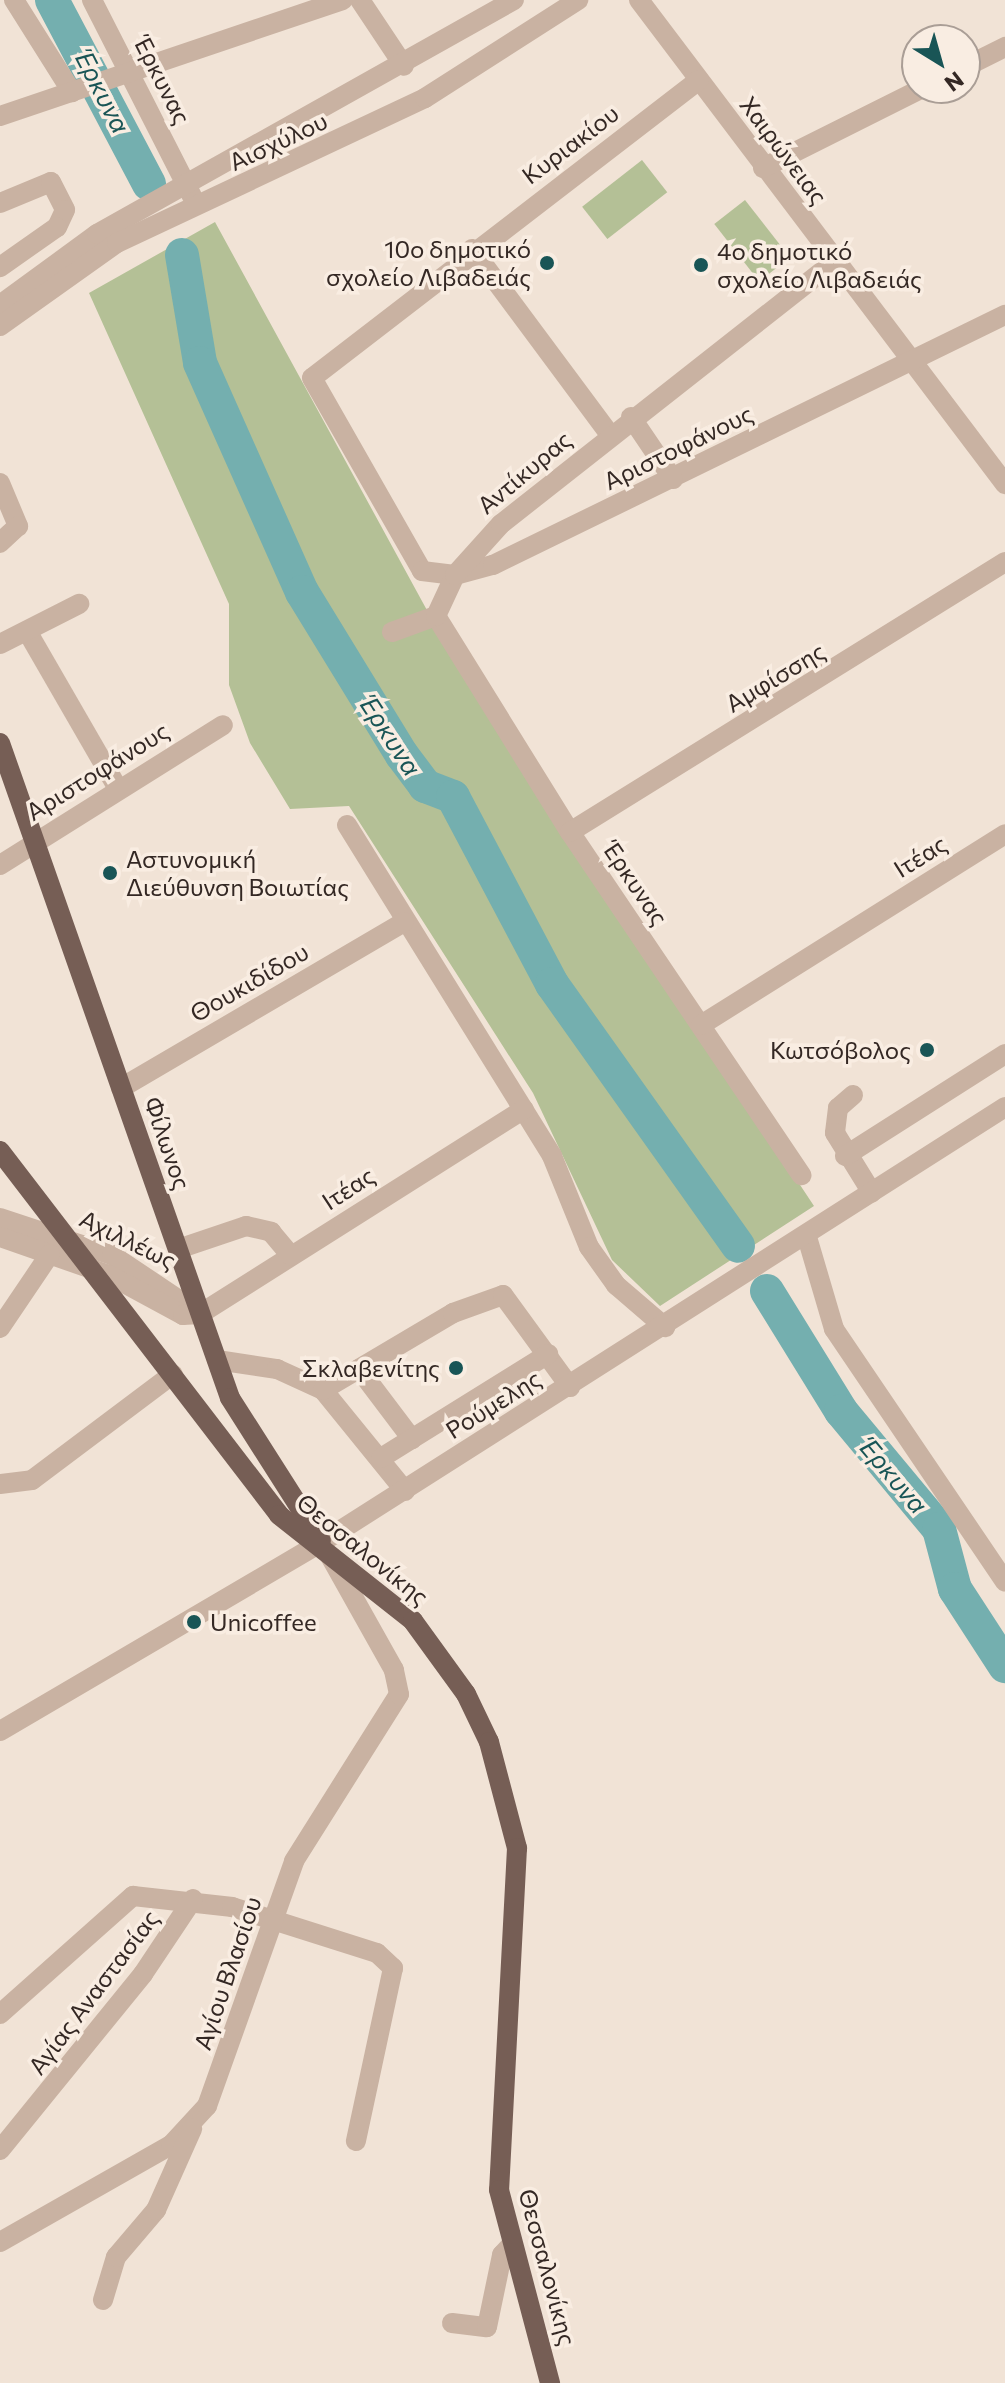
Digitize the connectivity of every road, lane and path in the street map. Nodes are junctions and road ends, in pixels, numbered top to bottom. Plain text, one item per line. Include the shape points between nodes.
1 (14, 0) edge
2 (343, 0) edge
3 (360, 0) edge
4 (514, 0) edge
5 (578, 0) edge
6 (639, 0) edge
7 (100, 3) edge
8 (1005, 47) edge
9 (981, 59) edge
10 (404, 66) junction
11 (130, 72) junction
12 (699, 80) junction
13 (76, 91) junction
14 (901, 99) edge
15 (0, 116) edge
16 (763, 168) junction
17 (187, 185) junction
18 (0, 203) edge
19 (197, 205) junction
20 (472, 249) junction
21 (837, 260) junction
22 (0, 267) edge
23 (0, 305) edge
24 (1005, 315) edge
25 (0, 326) edge
26 (915, 359) junction
27 (631, 417) junction
28 (610, 435) junction
29 (673, 479) junction
30 (0, 483) edge
31 (1005, 484) edge
32 (0, 543) edge
33 (1005, 562) edge
34 (455, 575) junction
35 (79, 604) dead end
36 (436, 616) junction
37 (27, 631) junction
38 (392, 632) dead end
39 (0, 644) edge
40 (223, 725) dead end
41 (0, 743) edge
42 (117, 787) junction
43 (347, 825) dead end
44 (570, 832) junction
45 (1005, 834) edge
46 (34, 840) junction
47 (0, 865) edge
48 (404, 922) junction
49 (701, 1025) junction
50 (1005, 1054) edge
51 (121, 1088) junction
52 (853, 1095) dead end
53 (1005, 1107) edge
54 (524, 1109) junction
55 (0, 1151) edge
56 (845, 1156) junction
57 (801, 1175) dead end
58 (872, 1193) junction
59 (0, 1218) edge
60 (0, 1237) edge
61 (66, 1237) junction
62 (807, 1237) junction
63 (178, 1249) junction
64 (50, 1254) junction
65 (291, 1256) junction
66 (90, 1267) junction
67 (200, 1314) junction
68 (665, 1327) junction
69 (0, 1328) edge
70 (548, 1354) junction
71 (217, 1360) junction
72 (359, 1369) junction
73 (173, 1374) junction
74 (570, 1387) junction
75 (323, 1390) junction
76 (412, 1439) junction
77 (381, 1458) junction
78 (0, 1484) edge
79 (405, 1491) junction
80 (322, 1542) junction
81 (1005, 1582) edge
82 (0, 1731) edge
83 (193, 1899) junction
84 (273, 1921) junction
85 (0, 2014) edge
86 (193, 2125) junction
87 (356, 2141) dead end
88 (0, 2150) edge
89 (0, 2242) edge
90 (511, 2245) junction
91 (103, 2300) dead end
92 (452, 2323) dead end
93 (550, 2383) edge

1 - 13 street
2 - 11 street
3 - 10 street
4 - 10 street, Αισχύλου
5 - 19 street, Αισχύλου via 425,98
6 - 12 street, Χαιρώνειας
7 - 11 street, Έρκυνας
8 - 9 street
10 - 17 street, Αισχύλου
11 - 13 street
11 - 17 street, Έρκυνας
12 - 16 street, Χαιρώνειας
12 - 20 street, Κυριακίου
13 - 15 street
14 - 16 street
16 - 21 street, Χαιρώνειας
17 - 19 street, Έρκυνας
17 - 23 street, Αισχύλου via 97,234
18 - 22 street via 51,182 60,189 65,217
19 - 25 street, Αισχύλου via 84,262
20 - 28 street
20 - 34 street, Κυριακίου via 312,378 412,560 422,571
21 - 26 street, Χαιρώνειας
21 - 27 street, Αντίκυρας
24 - 26 street, Αριστοφάνους
26 - 29 street, Αριστοφάνους
26 - 31 street, Χαιρώνειας
27 - 28 street, Αντίκυρας
27 - 29 street
28 - 34 street, Αντίκυρας via 501,524
29 - 34 street, Αριστοφάνους via 493,565
30 - 32 street via 18,526
33 - 44 street, Αμφίσσης
34 - 36 street
35 - 37 street
36 - 38 street
36 - 44 street, Έρκυνας
37 - 39 street
37 - 42 street
40 - 42 street, Αριστοφάνους
41 - 46 main road, Φίλωνος
42 - 46 street, Αριστοφάνους
43 - 48 street
44 - 49 street, Έρκυνας
45 - 49 street, Ιτέας
46 - 47 street, Αριστοφάνους
46 - 51 main road, Φίλωνος
48 - 51 street, Θουκιδίδου
48 - 54 street
49 - 57 street, Έρκυνας
50 - 56 street
51 - 63 main road, Φίλωνος
52 - 56 street via 832,1120
53 - 58 street, Ρούμελης
54 - 65 street, Ιτέας
54 - 68 street via 589,1247 616,1285
55 - 61 main road, Θεσσαλονίκης
56 - 58 street
58 - 62 street, Ρούμελης
59 - 61 street, Αχιλλέως
60 - 64 street, Αχιλλέως
61 - 66 main road, Θεσσαλονίκης
61 - 67 street, Αχιλλέως via 136,1266
62 - 68 street, Ρούμελης
62 - 81 street via 834,1329
63 - 65 street via 246,1226 271,1232
63 - 67 main road, Φίλωνος
64 - 66 street, Αχιλλέως
64 - 69 street
65 - 67 street, Ιτέας
66 - 67 street, Αχιλλέως via 183,1315
66 - 73 main road, Θεσσαλονίκης
67 - 71 main road, Φίλωνος
68 - 74 street, Ρούμελης
70 - 72 street via 503,1295 453,1313
70 - 74 street
70 - 76 street
71 - 75 street via 277,1369
71 - 80 main road, Φίλωνος via 239,1416
72 - 75 street
72 - 76 street
73 - 78 street via 32,1480
73 - 80 main road, Θεσσαλονίκης via 279,1515
74 - 79 street, Ρούμελης
75 - 77 street
76 - 77 street
77 - 79 street
79 - 80 street, Ρούμελης
80 - 82 street, Ρούμελης
80 - 84 street, Αγίου Βλασίου via 378,1642 399,1694 294,1861
80 - 90 main road, Θεσσαλονίκης via 413,1621 443,1659 489,1742 512,1808 517,1911 498,2177
83 - 84 street
83 - 85 street via 125,1899
83 - 88 street, Αγίας Αναστασίας via 134,1986
84 - 86 street, Αγίου Βλασίου via 207,2106
84 - 87 street via 391,1961
86 - 89 street, Αγίου Βλασίου via 106,2185
86 - 91 street via 156,2210 116,2257
90 - 92 street via 502,2255 487,2327
90 - 93 main road, Θεσσαλονίκης

